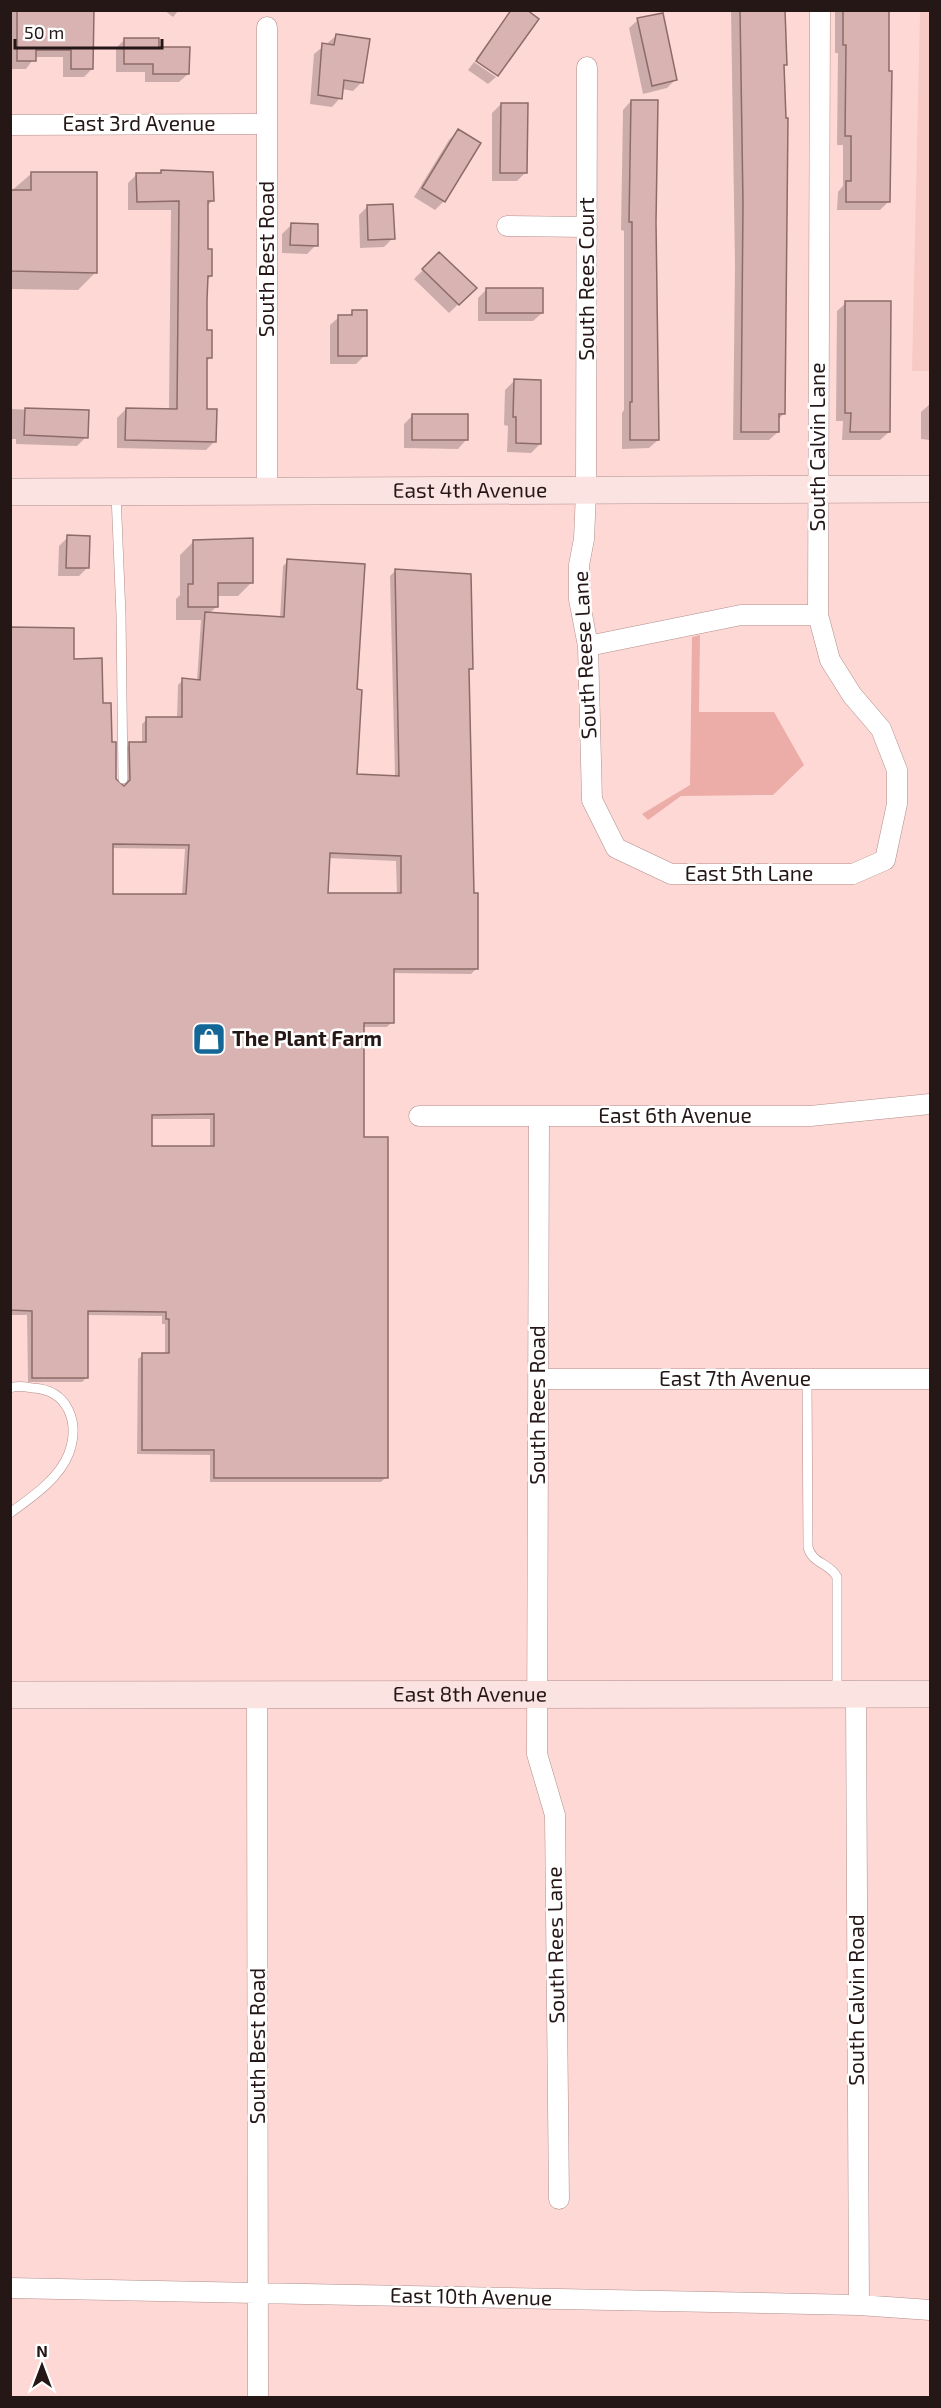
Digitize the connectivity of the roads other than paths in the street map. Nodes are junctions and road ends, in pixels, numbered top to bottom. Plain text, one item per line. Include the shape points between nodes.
1 (820, 10) edge
2 (267, 27) dead end
3 (587, 67) dead end
4 (267, 124) junction
5 (10, 125) edge
6 (507, 226) dead end
7 (587, 227) junction
8 (818, 489) junction
9 (930, 489) edge
10 (267, 490) junction
11 (10, 492) edge
12 (116, 492) junction
13 (586, 492) junction
14 (818, 615) junction
15 (588, 646) junction
16 (123, 779) dead end
17 (616, 848) joint
18 (885, 860) joint
19 (930, 1104) edge
20 (418, 1116) dead end
21 (539, 1116) junction
22 (539, 1379) junction
23 (807, 1379) junction
24 (930, 1379) edge
25 (10, 1388) edge
26 (10, 1514) edge
27 (537, 1694) junction
28 (930, 1694) edge
29 (10, 1695) edge
30 (257, 1695) junction
31 (846, 1695) junction
32 (559, 2199) dead end
33 (10, 2288) edge
34 (260, 2293) junction
35 (859, 2306) junction
36 (930, 2310) edge
37 (258, 2397) edge

1 - 8 street, South Calvin Lane
2 - 4 street, South Best Road
3 - 7 street, South Rees Court
4 - 5 street, East 3rd Avenue
4 - 10 street, South Best Road
6 - 7 street
7 - 13 street, South Rees Court
8 - 9 street, East 4th Avenue
8 - 13 street, East 4th Avenue
8 - 14 street, South Calvin Lane
10 - 12 street, East 4th Avenue
10 - 13 street, East 4th Avenue
11 - 12 street, East 4th Avenue
12 - 16 lane
13 - 15 street, South Reese Lane via 579,598
14 - 15 street via 741,615
14 - 18 street, South Calvin Lane via 830,660 852,695 881,729 897,770 897,804
15 - 17 street, South Reese Lane via 592,800
17 - 18 street, East 5th Lane via 671,874 853,874
19 - 21 street, East 6th Avenue via 810,1116
20 - 21 street, East 6th Avenue
21 - 22 street, South Rees Road
22 - 23 street, East 7th Avenue
22 - 27 street, South Rees Road
23 - 24 street, East 7th Avenue
23 - 31 lane via 808,1547 813,1560 834,1571 837,1577
25 - 26 lane via 49,1389 66,1402 74,1428 68,1454 52,1479
27 - 30 street, East 8th Avenue
27 - 31 street, East 8th Avenue
27 - 32 street, South Rees Lane via 537,1754 555,1815
28 - 31 street, East 8th Avenue
29 - 30 street, East 8th Avenue
30 - 34 street, South Best Road
31 - 35 street, South Calvin Road
33 - 34 street, East 10th Avenue
34 - 35 street, East 10th Avenue
34 - 37 street, South Best Road
35 - 36 street, East 10th Avenue

